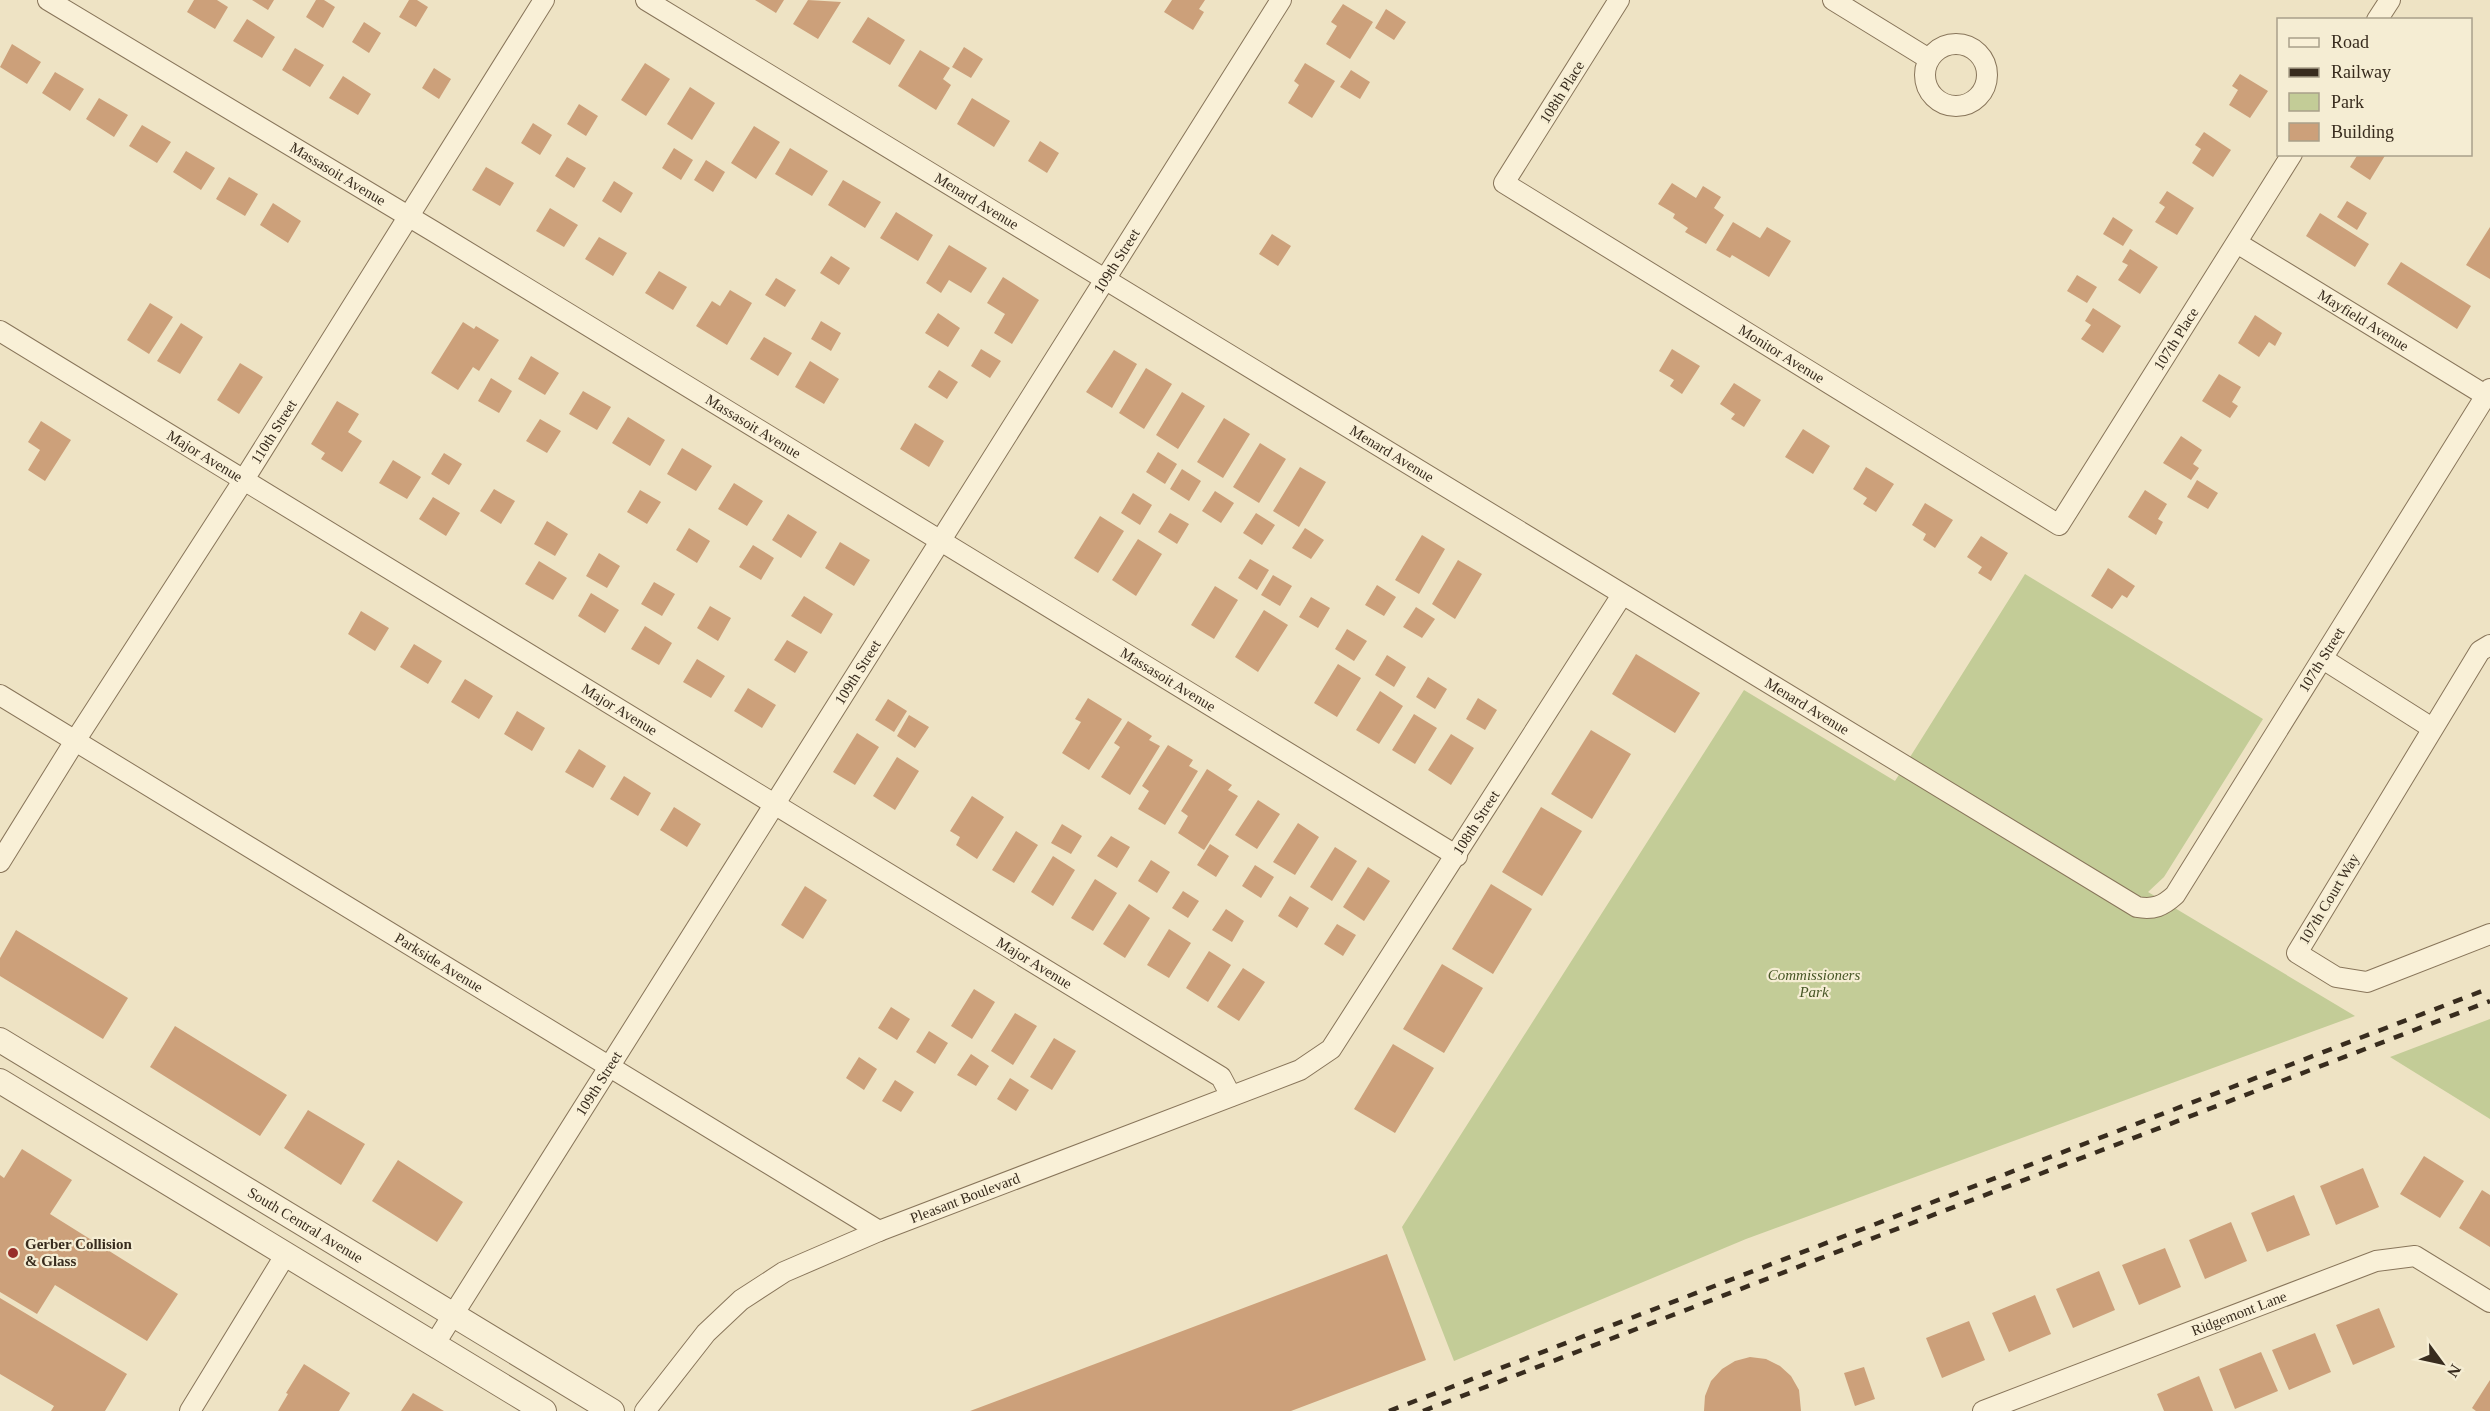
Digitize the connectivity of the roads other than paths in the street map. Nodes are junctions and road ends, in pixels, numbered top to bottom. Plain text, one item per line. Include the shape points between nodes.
1 (48, 0) edge
2 (544, 0) edge
3 (646, 0) edge
4 (1281, 0) edge
5 (1619, 0) edge
6 (1833, 0) edge
7 (2390, 0) edge
8 (2379, 18) edge
9 (1929, 59) dead end
10 (2291, 156) edge
11 (1504, 183) joint
12 (409, 216) junction
13 (2237, 243) junction
14 (1105, 279) junction
15 (0, 331) edge
16 (2489, 394) edge
17 (243, 481) junction
18 (2059, 525) joint
19 (940, 541) junction
20 (1622, 595) junction
21 (2490, 645) edge
22 (2323, 659) junction
23 (0, 695) edge
24 (2432, 728) junction
25 (75, 741) junction
26 (775, 803) junction
27 (1456, 856) junction
28 (0, 862) edge
29 (2137, 907) joint
30 (2490, 934) edge
31 (0, 1040) edge
32 (1331, 1049) joint
33 (609, 1067) junction
34 (0, 1081) edge
35 (1232, 1096) junction
36 (879, 1230) junction
37 (286, 1254) junction
38 (2490, 1302) edge
39 (453, 1315) junction
40 (434, 1345) junction
41 (190, 1411) edge
42 (544, 1411) edge
43 (612, 1411) edge
44 (645, 1411) edge
45 (1983, 1411) edge

1 - 12 street, Massasoit Avenue
2 - 12 street, 110th Street
3 - 14 street, Menard Avenue
4 - 14 street, 109th Street
5 - 11 street, 108th Place
6 - 9 street
7 - 8 street
10 - 13 street, 107th Place
11 - 18 street, Monitor Avenue
12 - 17 street, 110th Street
12 - 19 street, Massasoit Avenue
13 - 16 street, Mayfield Avenue
13 - 18 street, 107th Place
14 - 19 street, 109th Street
14 - 20 street, Menard Avenue
15 - 17 street, Major Avenue
16 - 22 street, 107th Street
17 - 25 street, 110th Street
17 - 26 street, Major Avenue
19 - 26 street, 109th Street
19 - 27 street, Massasoit Avenue
20 - 27 street, 108th Street
20 - 29 street, Menard Avenue
21 - 24 street, 107th Court Way via 2480,651
22 - 24 street
22 - 29 street, 107th Street via 2175,895 2161,907
23 - 25 street, Parkside Avenue
24 - 30 street, 107th Court Way via 2297,953 2336,977 2367,982
25 - 28 street, 110th Street
25 - 33 street, Parkside Avenue
26 - 33 street, 109th Street
26 - 35 street, Major Avenue via 1221,1077
27 - 32 street, 108th Street
31 - 39 street, South Central Avenue
32 - 35 street, Pleasant Boulevard via 1300,1070
33 - 36 street, Parkside Avenue
33 - 39 street, 109th Street
34 - 37 street
35 - 36 street, Pleasant Boulevard
36 - 44 street, Pleasant Boulevard via 784,1272 741,1300 706,1333
37 - 40 street
37 - 41 street
38 - 45 street, Ridgemont Lane via 2415,1257 2376,1261
39 - 40 street, 109th Street
39 - 43 street, South Central Avenue
40 - 42 street

